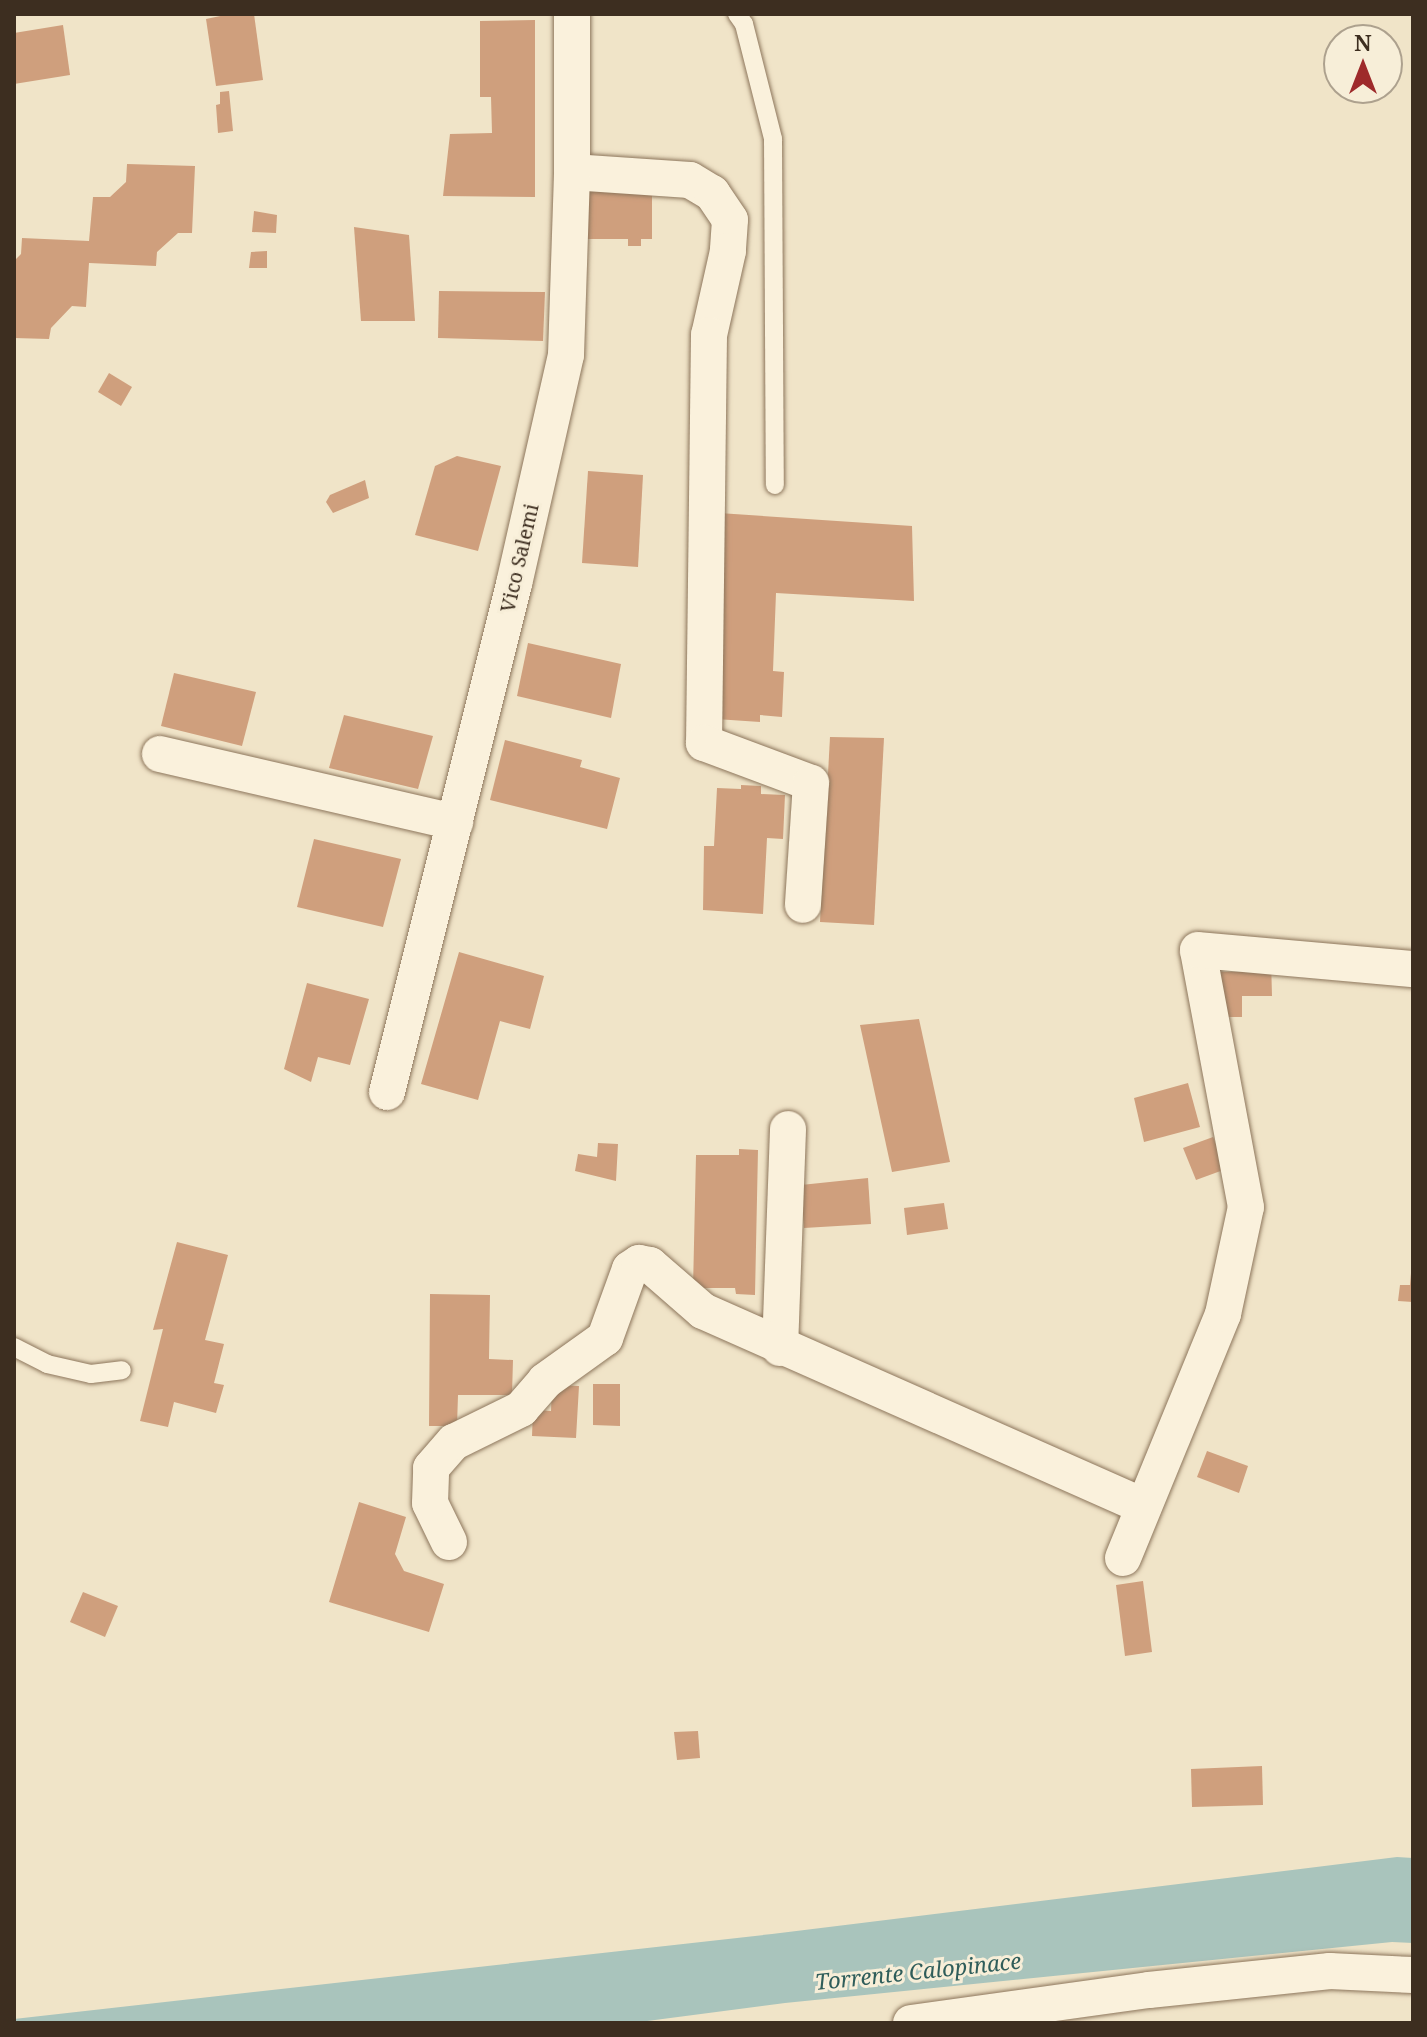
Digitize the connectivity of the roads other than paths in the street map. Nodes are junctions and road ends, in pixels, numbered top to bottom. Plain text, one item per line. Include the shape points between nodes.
1 (572, 14) edge
2 (737, 14) edge
3 (572, 172) junction
4 (775, 485) dead end
5 (160, 754) dead end
6 (455, 822) junction
7 (803, 905) dead end
8 (1413, 969) edge
9 (387, 1092) dead end
10 (788, 1129) dead end
11 (14, 1347) edge
12 (780, 1348) junction
13 (122, 1370) dead end
14 (1144, 1506) junction
15 (449, 1542) dead end
16 (1123, 1558) dead end
17 (1413, 1975) edge
18 (911, 2023) edge

1 - 3 street, Vico Salemi
2 - 4 lane via 773,139
3 - 6 street, Vico Salemi via 566,355
3 - 7 street via 690,180 712,193 730,220 709,335 704,743 811,783
5 - 6 street
6 - 9 street, Vico Salemi
8 - 14 street via 1198,950 1246,1207 1223,1314
10 - 12 street
11 - 13 lane via 47,1364 91,1374
12 - 14 street
12 - 15 street via 703,1311 650,1265 639,1263 630,1269 605,1338 545,1381 521,1409 454,1442 431,1468 430,1503
14 - 16 street
17 - 18 street via 1330,1971

